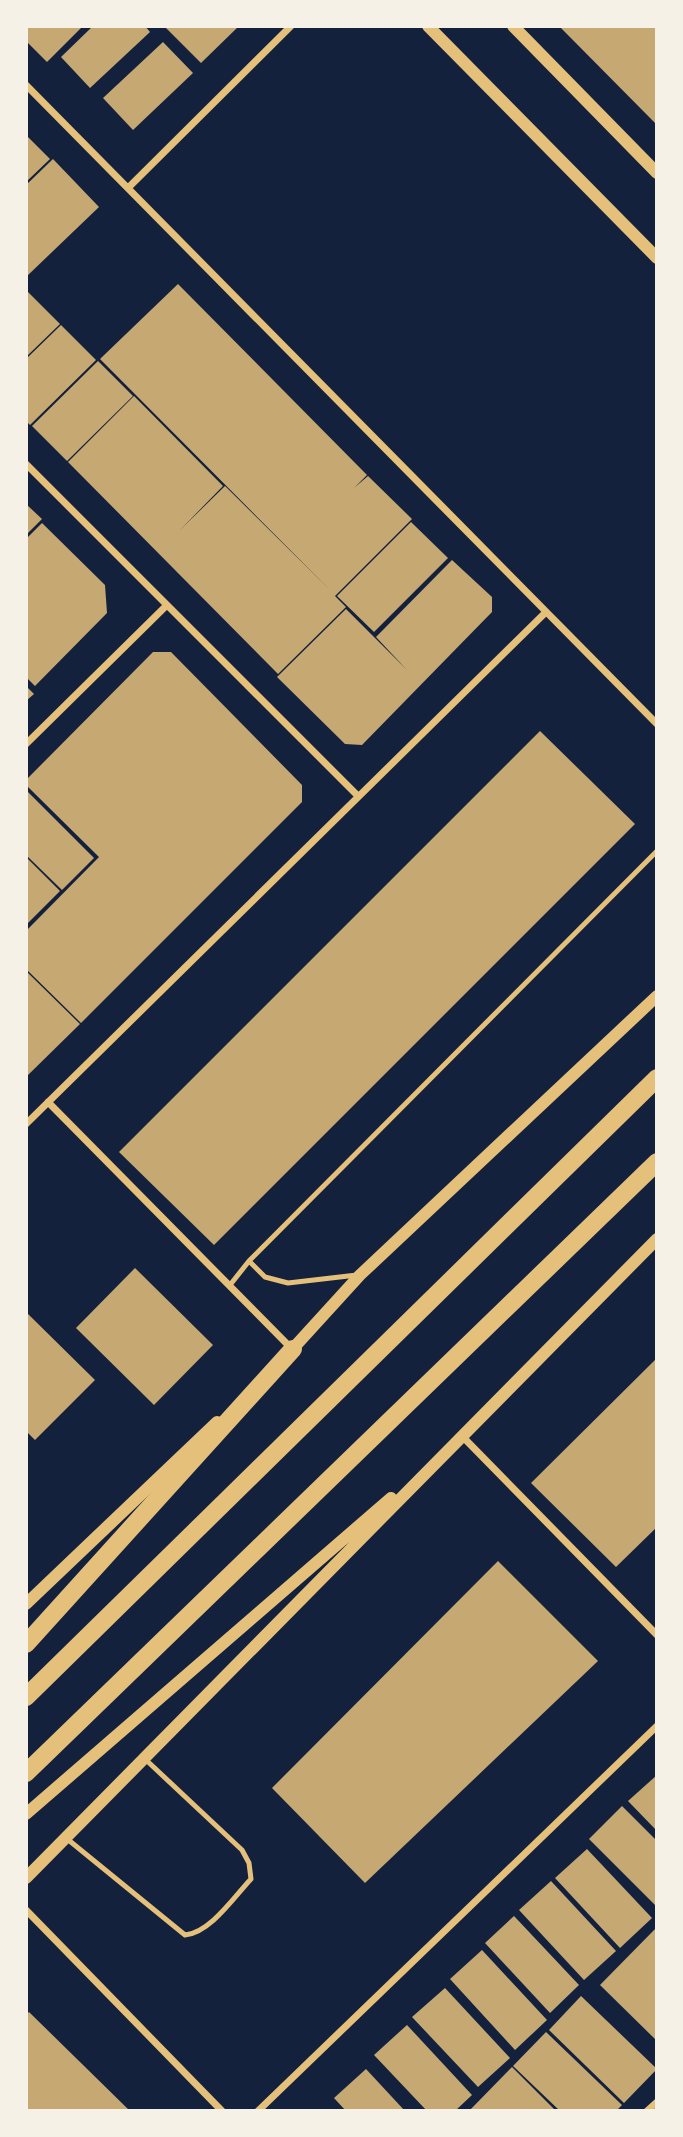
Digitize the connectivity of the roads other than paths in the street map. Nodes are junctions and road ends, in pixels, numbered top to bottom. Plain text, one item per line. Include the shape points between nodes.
1 (291, 26) edge
2 (428, 26) edge
3 (513, 26) edge
4 (26, 85) edge
5 (657, 173) edge
6 (128, 188) junction
7 (657, 258) edge
8 (26, 464) edge
9 (167, 605) junction
10 (546, 612) junction
11 (657, 724) edge
12 (26, 744) edge
13 (358, 796) junction
14 (657, 851) edge
15 (657, 996) edge
16 (657, 1078) edge
17 (48, 1102) junction
18 (26, 1124) edge
19 (657, 1162) edge
20 (657, 1239) edge
21 (249, 1261) junction
22 (360, 1275) junction
23 (230, 1285) junction
24 (293, 1349) junction
25 (462, 1436) junction
26 (26, 1604) edge
27 (657, 1635) edge
28 (26, 1644) edge
29 (26, 1697) edge
30 (657, 1726) edge
31 (144, 1758) junction
32 (26, 1773) edge
33 (26, 1814) edge
34 (66, 1838) junction
35 (26, 1878) edge
36 (26, 1910) edge
37 (657, 2102) edge
38 (222, 2111) edge
39 (258, 2111) edge
40 (648, 2111) edge

1 - 6 street
2 - 7 street
3 - 5 street
4 - 6 street
6 - 10 street
8 - 9 street
9 - 12 street
9 - 13 street
10 - 11 street
10 - 13 street
13 - 17 street
14 - 21 lane
15 - 22 street
16 - 29 main road
17 - 18 street
17 - 23 street
19 - 32 main road
20 - 25 street
21 - 22 lane via 265,1277 288,1283
21 - 23 lane
22 - 24 street
23 - 24 street
24 - 26 street
24 - 28 main road
25 - 27 street
25 - 31 street
25 - 33 street
30 - 39 street
31 - 34 street
31 - 34 lane via 242,1850 249,1863 251,1879 211,1921 196,1934 185,1935
34 - 35 street
36 - 38 street
37 - 40 street

